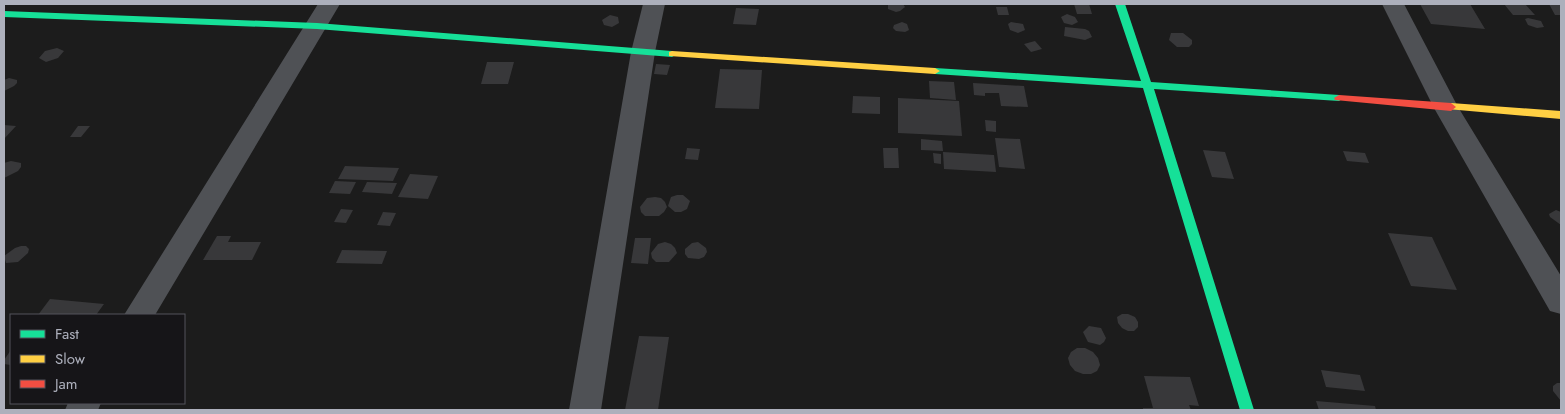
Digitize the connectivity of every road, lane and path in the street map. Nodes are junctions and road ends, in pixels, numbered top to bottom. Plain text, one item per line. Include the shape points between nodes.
1 (654, 4) edge
2 (1120, 4) edge
3 (1393, 4) edge
4 (4, 14) edge
5 (323, 15) edge
6 (643, 52) junction
7 (1147, 84) junction
8 (1446, 108) junction
9 (1561, 115) edge
10 (1561, 302) edge
11 (140, 314) edge
12 (586, 410) edge
13 (1247, 410) edge

1 - 6 street
2 - 7 street
3 - 8 street
4 - 5 street
5 - 6 street
5 - 11 street
6 - 7 street
6 - 12 street
7 - 8 street
7 - 13 street
8 - 9 street
8 - 10 street

